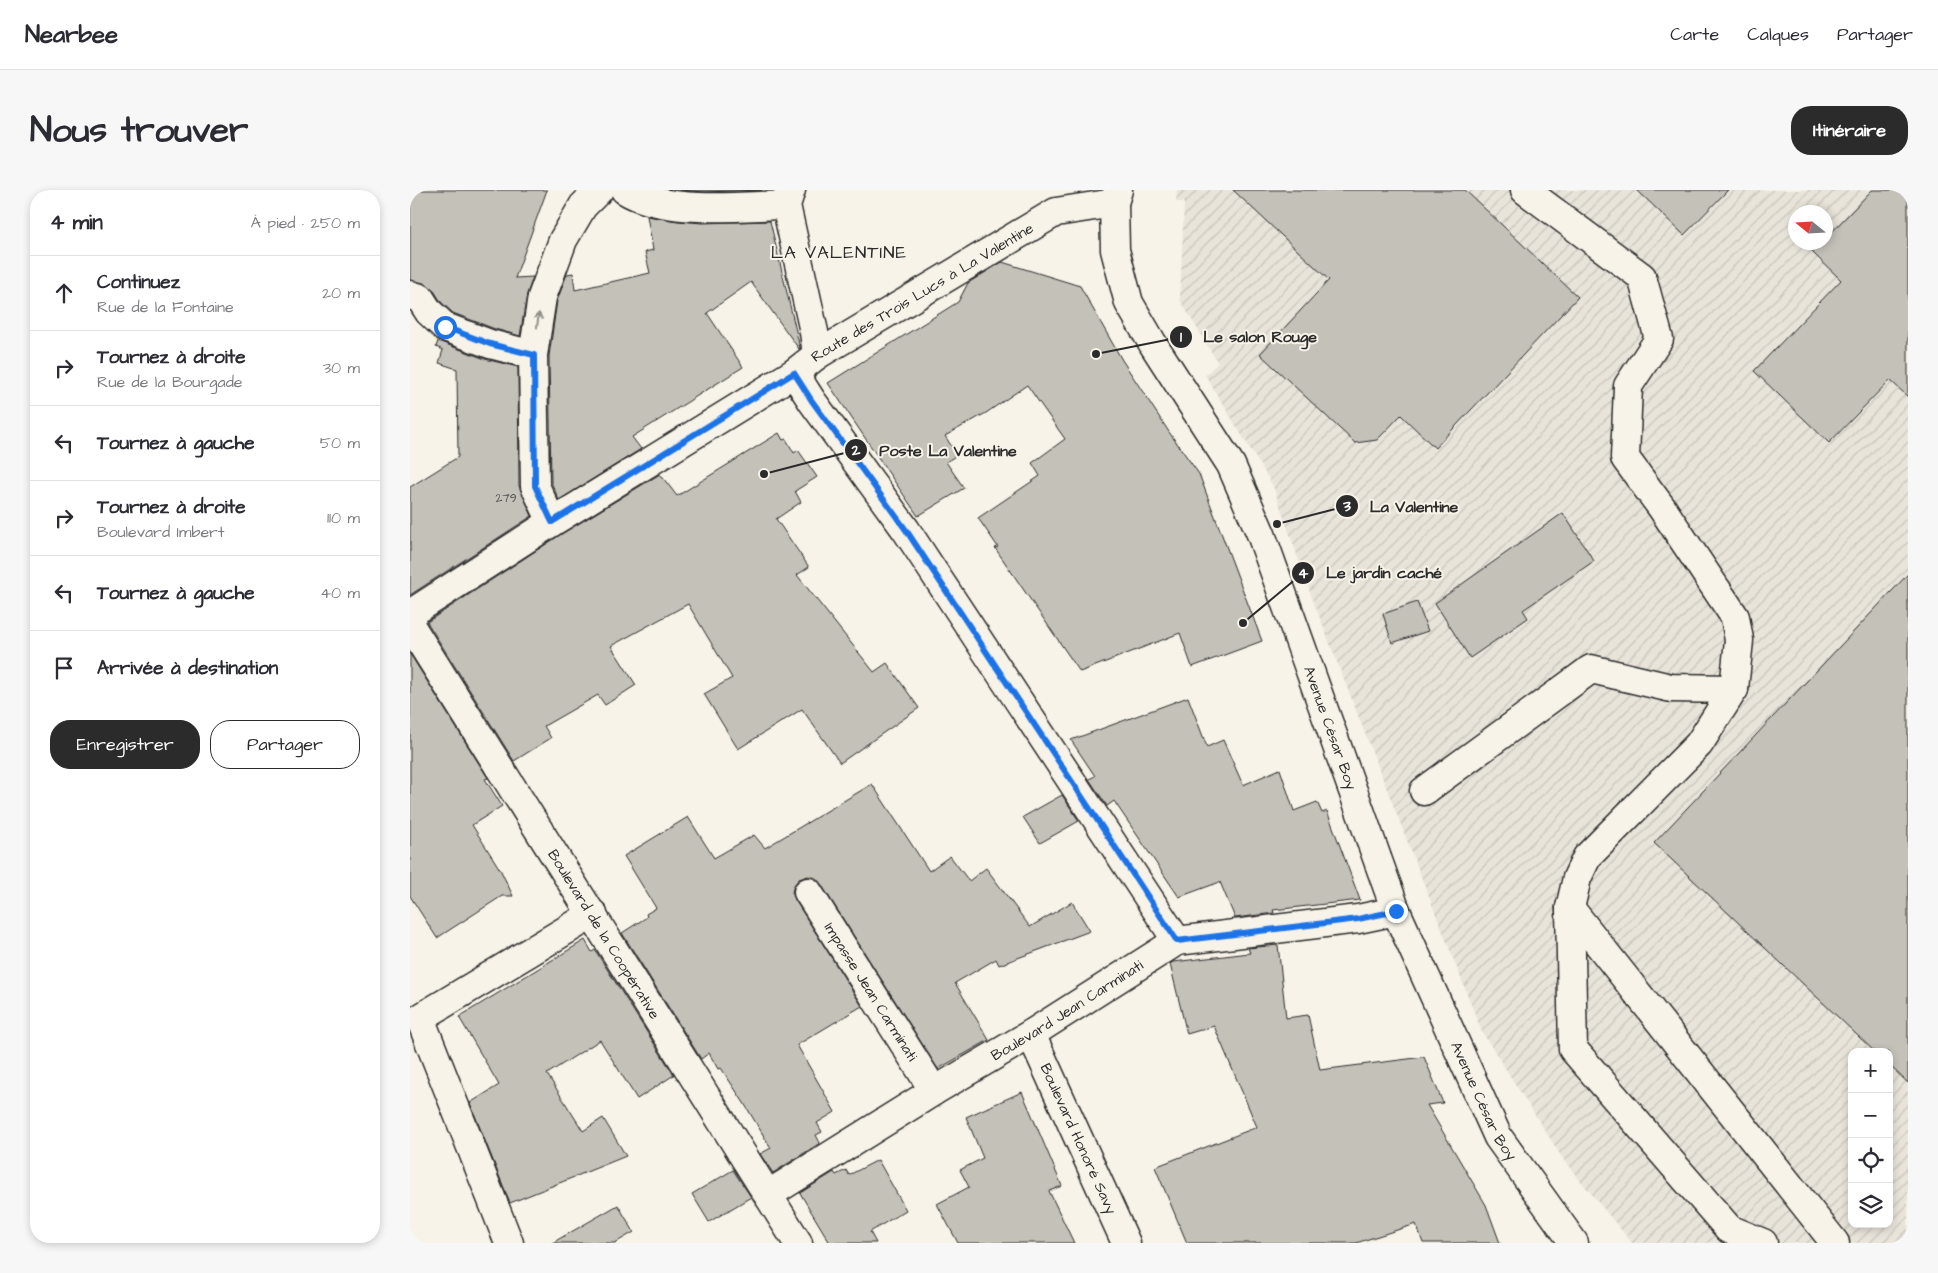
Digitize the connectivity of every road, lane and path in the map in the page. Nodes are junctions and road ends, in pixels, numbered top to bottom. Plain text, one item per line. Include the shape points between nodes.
1 (599, 190) edge
2 (625, 190) edge
3 (1524, 190) edge
4 (789, 197) edge
5 (1116, 197) edge
6 (410, 296) edge
7 (534, 355) junction
8 (817, 356) junction
9 (794, 373) junction
10 (552, 522) junction
11 (410, 614) edge
12 (410, 624) edge
13 (1734, 689) junction
14 (1424, 791) dead end
15 (808, 892) dead end
16 (1570, 908) junction
17 (1396, 911) junction
18 (593, 914) junction
19 (1177, 941) junction
20 (1031, 1034) junction
21 (934, 1091) junction
22 (769, 1194) junction
23 (509, 1243) edge
24 (798, 1243) edge
25 (1126, 1243) edge
26 (1574, 1243) edge
27 (1763, 1243) edge
28 (1834, 1243) edge

7 -> 1 street via 542,297 551,268 583,206
2 - 4 street via 636,197 685,207
3 - 13 street via 1642,277 1659,339 1628,386 1625,458 1735,617 1739,640
4 - 8 street
5 - 8 street, Route des Trois Lucs à La Valentine via 1056,212
5 - 17 street, Avenue César Boy via 1116,250 1129,303 1231,465 1261,534
6 - 7 street via 420,298 445,327 490,344
7 - 10 street via 535,486
8 - 9 street, Route des Trois Lucs à La Valentine
9 - 10 street, Route des Trois Lucs à La Valentine
9 - 19 street via 906,530
10 - 11 street, Route des Trois Lucs à La Valentine
12 - 18 street, Boulevard de la Coopérative
13 - 14 street via 1671,688 1590,670
13 - 16 street via 1700,744 1586,857
15 - 21 street, Impasse Jean Carminati
16 - 27 street via 1574,1050 1729,1229
16 - 28 street
17 - 19 street, Boulevard Jean Carminati via 1358,919
17 - 26 street, Avenue César Boy via 1498,1137
18 - 22 street, Boulevard de la Coopérative
18 - 23 street via 420,1018
19 - 20 street, Boulevard Jean Carminati
20 - 21 street, Boulevard Jean Carminati
20 - 25 street, Boulevard Honoré Savy
21 - 22 street, Boulevard Jean Carminati
22 - 24 street, Boulevard de la Coopérative

